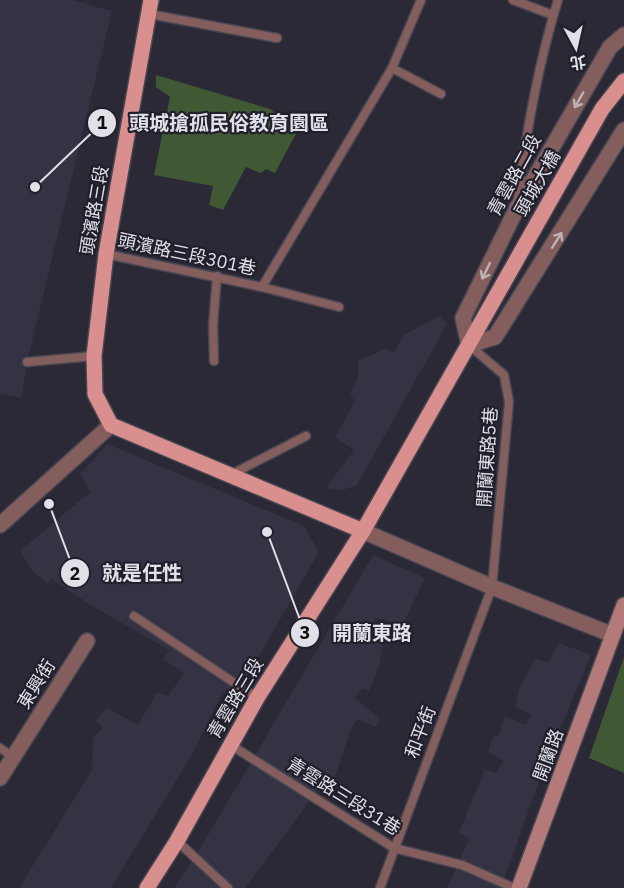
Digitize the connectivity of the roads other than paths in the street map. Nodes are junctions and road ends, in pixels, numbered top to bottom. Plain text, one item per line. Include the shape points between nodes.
1 (421, 0) edge
2 (513, 0) edge
3 (558, 0) edge
4 (150, 7) edge
5 (553, 15) junction
6 (624, 35) edge
7 (277, 38) dead end
8 (392, 68) junction
9 (624, 81) edge
10 (441, 94) dead end
11 (624, 130) edge
12 (517, 208) junction
13 (106, 254) junction
14 (217, 276) junction
15 (262, 287) junction
16 (339, 307) dead end
17 (469, 345) junction
18 (94, 356) junction
19 (214, 361) dead end
20 (27, 362) dead end
21 (111, 425) junction
22 (306, 436) dead end
23 (230, 475) junction
24 (0, 525) edge
25 (363, 531) junction
26 (492, 588) junction
27 (624, 605) edge
28 (134, 616) dead end
29 (613, 635) junction
30 (87, 641) dead end
31 (257, 698) junction
32 (229, 744) junction
33 (6, 753) edge
34 (0, 778) edge
35 (177, 841) junction
36 (394, 848) junction
37 (147, 888) edge
38 (228, 888) edge
39 (380, 888) edge
40 (514, 888) edge
41 (519, 888) edge

1 - 8 lane, 頭濱路三段301巷
2 - 5 lane
3 - 5 lane
4 - 7 lane
4 - 13 main road, 頭濱路三段
5 - 12 lane via 541,60
6 -> 12 street, 青雲路二段 via 610,47
8 - 10 lane
8 - 15 lane, 頭濱路三段301巷
9 - 17 main road, 頭城大橋 via 602,109
17 -> 11 street via 495,338
12 -> 17 street, 青雲路二段 via 463,318
13 - 14 lane, 頭濱路三段301巷
13 - 18 main road, 頭濱路三段
14 - 15 lane, 頭濱路三段301巷
14 - 19 lane
15 - 16 lane, 頭濱路三段301巷
17 - 25 main road
17 - 26 lane, 開蘭東路5巷 via 504,375 509,402
18 - 20 lane
18 - 21 main road, 頭濱路三段 via 95,394
21 - 23 main road
21 - 24 street
22 - 23 lane
23 - 25 main road
25 - 26 street
25 - 31 main road, 青雲路三段
26 - 29 street
26 - 36 lane, 和平街
27 - 29 street, 開蘭路
28 - 31 lane
29 - 41 street, 開蘭路
30 - 33 street, 東興街
31 - 32 main road, 青雲路三段
32 - 35 main road, 青雲路三段
32 - 36 lane, 青雲路三段31巷
33 - 34 street, 東興街
35 - 37 main road, 青雲路三段
35 - 38 lane
36 - 39 lane, 和平街
36 - 40 lane, 青雲路三段31巷 via 462,866

